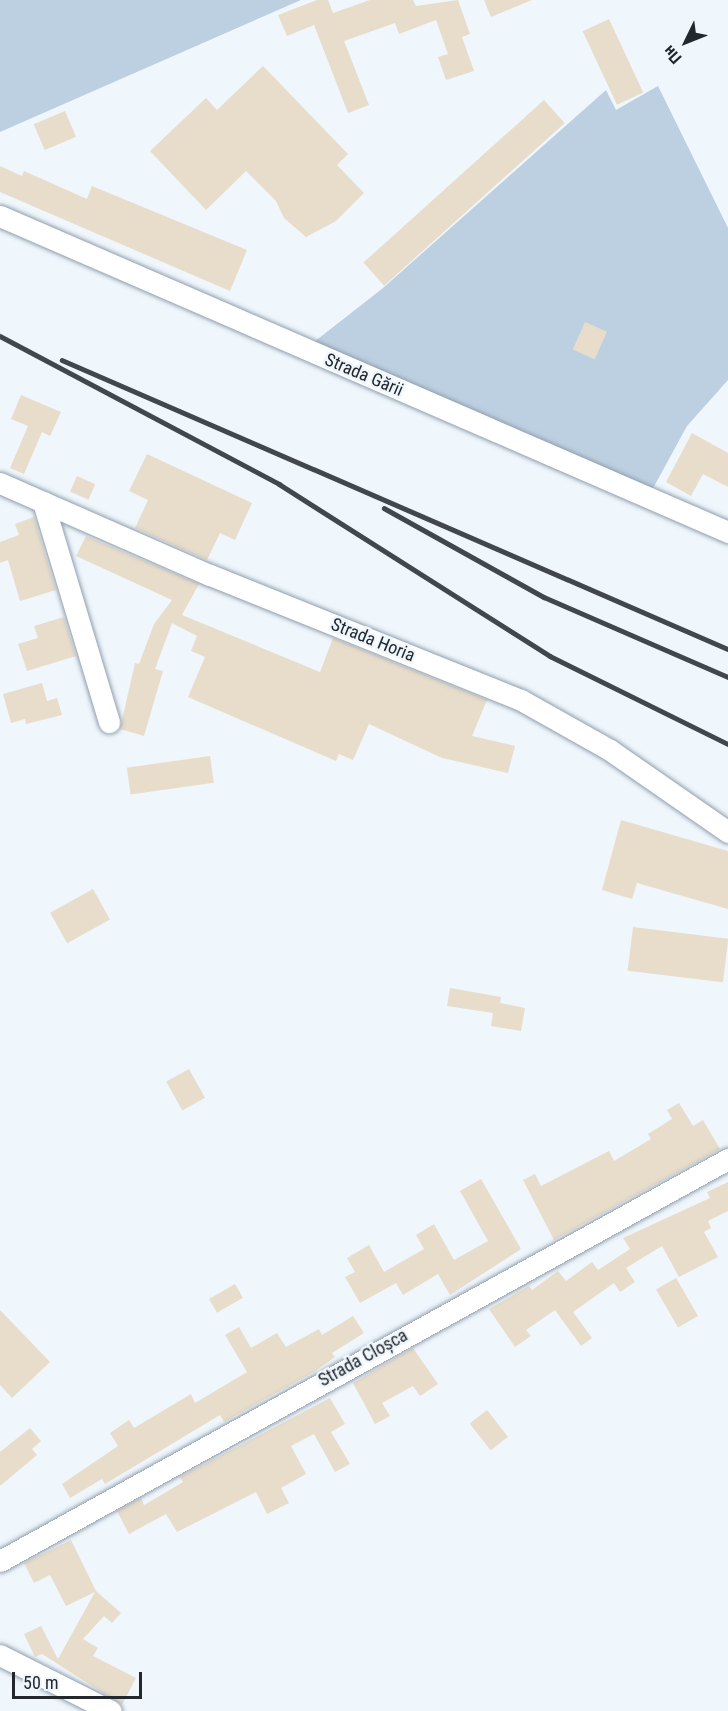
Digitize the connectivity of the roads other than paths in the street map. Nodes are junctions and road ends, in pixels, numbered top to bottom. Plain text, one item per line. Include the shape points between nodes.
1 (0, 216) edge
2 (0, 483) edge
3 (43, 502) junction
4 (728, 532) edge
5 (109, 722) dead end
6 (728, 832) edge
7 (728, 1159) edge
8 (0, 1561) edge
9 (0, 1655) edge
10 (111, 1711) edge

1 - 4 street, Strada Gării
2 - 3 street, Strada Horia
3 - 5 street
3 - 6 street, Strada Horia via 210,575 521,700 610,750
7 - 8 street, Strada Cloșca
9 - 10 street

